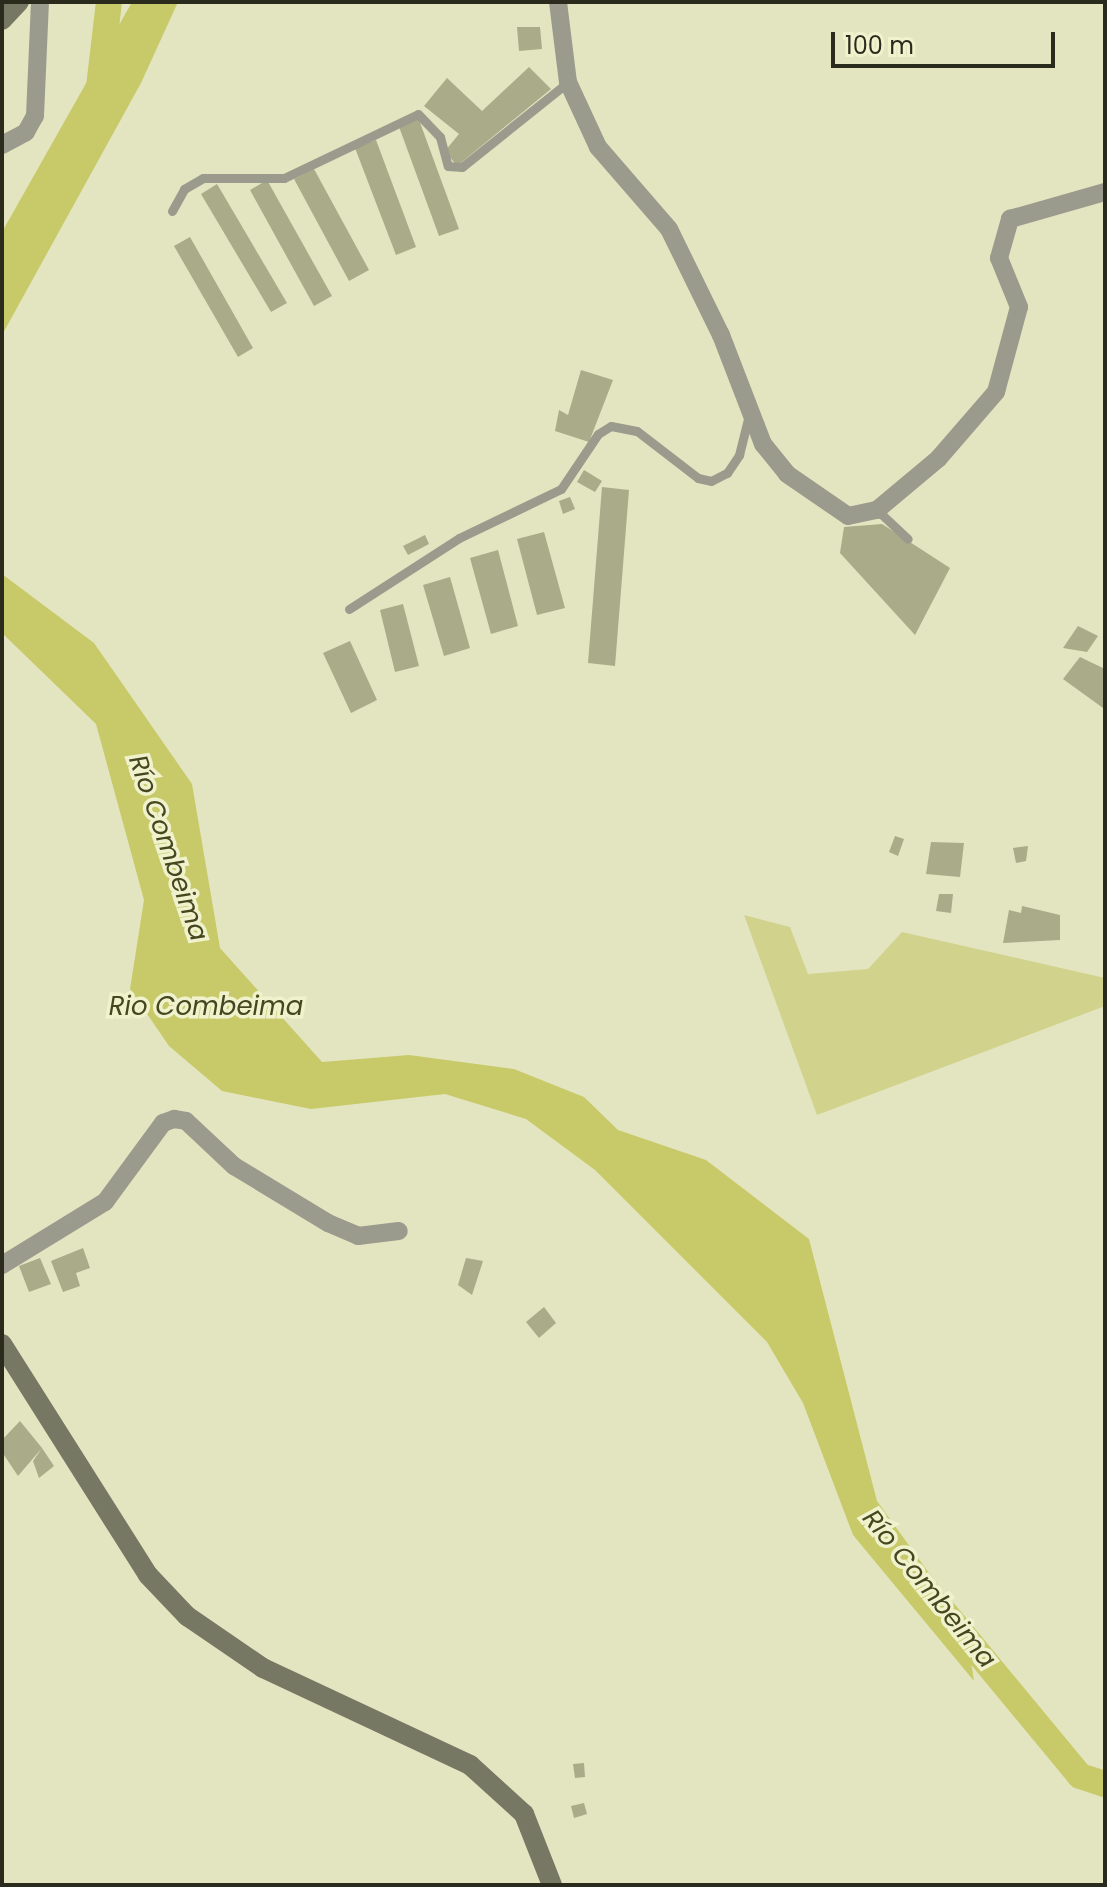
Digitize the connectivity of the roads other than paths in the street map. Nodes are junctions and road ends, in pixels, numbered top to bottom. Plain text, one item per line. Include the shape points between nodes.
1 (40, 2) edge
2 (558, 2) edge
3 (568, 82) junction
4 (2, 145) edge
5 (1105, 192) edge
6 (172, 211) dead end
7 (748, 410) junction
8 (877, 510) junction
9 (908, 539) dead end
10 (349, 609) dead end
11 (399, 1231) dead end
12 (2, 1265) edge
13 (2, 1344) edge
14 (552, 1885) edge

1 - 4 street via 35,116 26,132
2 - 3 street
3 - 6 lane via 462,167 448,166 440,137 418,114 284,178 203,178 184,189
3 - 7 street via 598,147 669,229 721,335
5 - 8 street via 1010,219 999,258 1019,307 996,392 938,459
7 - 8 street via 763,444 787,474 848,516
7 - 10 lane via 739,455 727,473 711,481 698,478 637,431 611,426 598,434 561,489 459,538
8 - 9 lane
11 - 12 street via 358,1236 328,1223 234,1166 186,1121 174,1119 163,1123 105,1202
13 - 14 street via 148,1575 187,1616 263,1668 470,1765 524,1814

